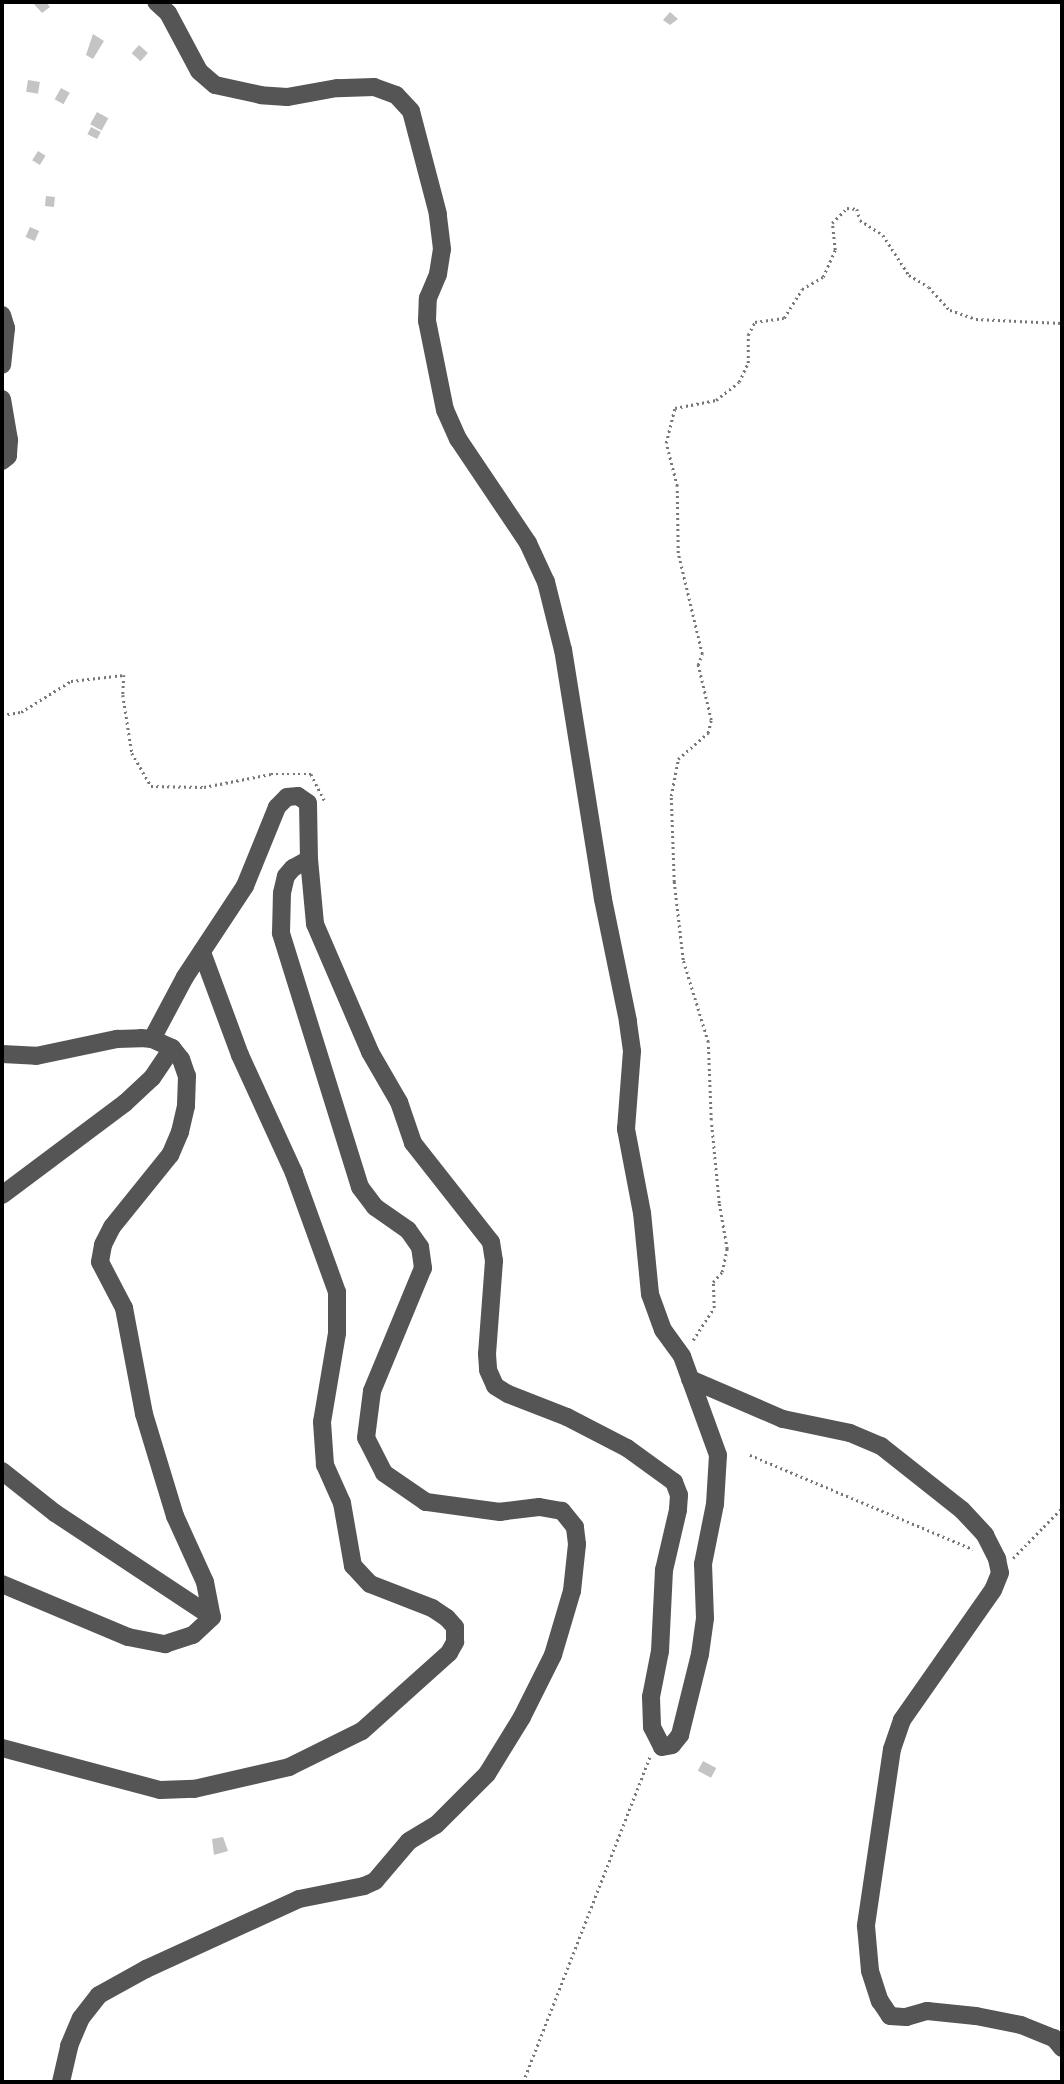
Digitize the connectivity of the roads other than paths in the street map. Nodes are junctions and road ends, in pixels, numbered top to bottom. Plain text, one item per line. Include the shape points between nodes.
1 (156, 2) edge
2 (2, 315) edge
3 (2, 365) edge
4 (2, 399) edge
5 (2, 461) edge
6 (309, 859) junction
7 (202, 952) junction
8 (152, 1039) junction
9 (172, 1048) junction
10 (2, 1054) edge
11 (2, 1195) edge
12 (690, 1379) junction
13 (2, 1471) edge
14 (2, 1584) edge
15 (212, 1617) junction
16 (2, 1748) edge
17 (1062, 2048) edge
18 (61, 2082) edge

1 - 12 street via 168,13 199,71 215,85 287,97 374,87 396,95 411,111 438,214 442,249 428,298 427,321 445,410 458,439 528,543 546,582 563,650 603,900 628,1021 632,1051 626,1129 642,1213 650,1294 663,1330 682,1356
2 - 3 street via 6,328
4 - 5 street via 9,440 8,456
6 - 7 street via 308,803 298,796 287,797 277,807 245,886
6 - 12 street via 315,924 370,1052 399,1102 413,1143 491,1241 494,1261 487,1354 495,1386 615,1441 674,1482 678,1510 664,1570 660,1651 651,1697 656,1740 662,1747 672,1745 680,1735 700,1654 705,1618 703,1564 715,1504 718,1455
6 - 18 street via 286,876 281,933 360,1187 374,1207 408,1230 420,1247 423,1268 372,1391 366,1438 384,1473 426,1502 500,1512 538,1507 562,1511 575,1527 572,1591 553,1656 522,1717 487,1774 436,1825 409,1841 375,1881 299,1899 99,1995 81,2018
7 - 8 street
7 - 16 street via 240,1055 294,1173 337,1292 337,1333 322,1422 326,1465 342,1503 354,1566 370,1584 447,1618 454,1627 455,1642 449,1653 362,1731 289,1767 194,1789 160,1790
8 - 9 street
8 - 10 street via 117,1039 36,1056
9 - 11 street via 152,1079
9 - 15 street via 187,1076 180,1132 170,1155 111,1227 100,1262 124,1308 144,1414 175,1516 205,1582
12 - 17 street via 783,1419 850,1433 881,1446 962,1510 985,1535 998,1566 993,1590 902,1720 892,1749 866,1926 870,1970 890,2016 927,2011 976,2016 1021,2025 1054,2038
13 - 15 street via 55,1513
14 - 15 street via 128,1637 164,1644 193,1635

